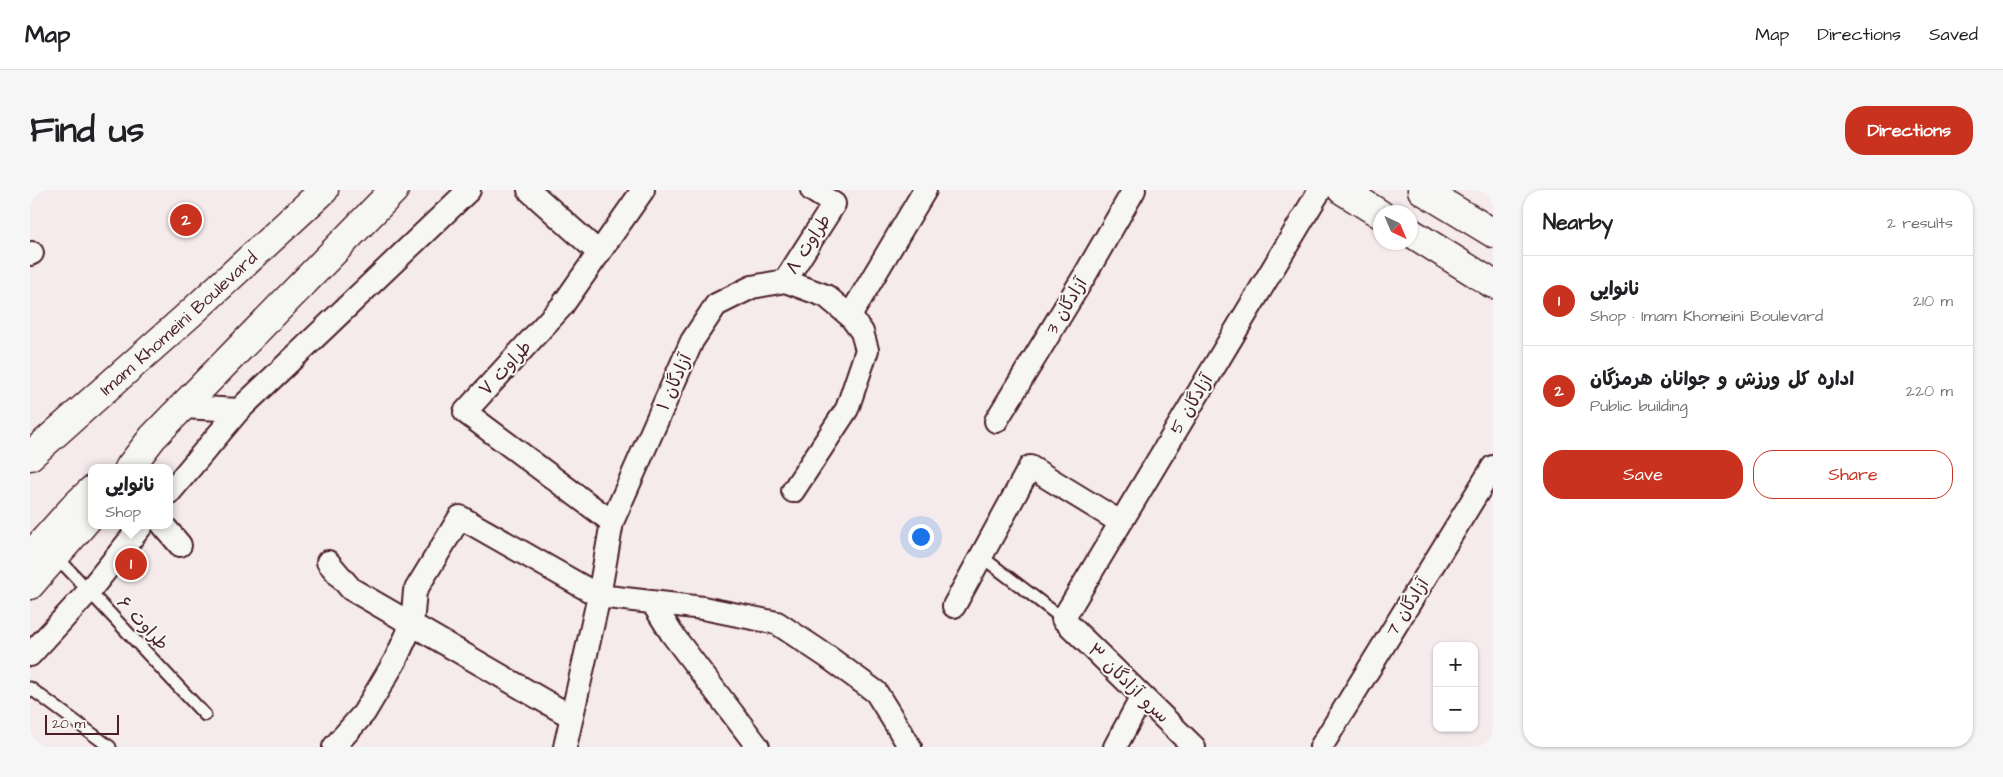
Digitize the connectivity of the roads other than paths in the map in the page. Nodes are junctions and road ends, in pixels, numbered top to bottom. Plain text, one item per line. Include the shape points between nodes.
1 (324, 190) edge
2 (394, 190) edge
3 (469, 190) edge
4 (529, 190) edge
5 (643, 190) edge
6 (812, 190) edge
7 (925, 190) edge
8 (1134, 190) edge
9 (1320, 190) edge
10 (1342, 190) edge
11 (1422, 190) edge
12 (1373, 210) edge
13 (1493, 233) edge
14 (1418, 237) edge
15 (599, 253) junction
16 (785, 281) junction
17 (1493, 284) edge
18 (850, 316) junction
19 (183, 407) junction
20 (239, 410) junction
21 (996, 421) dead end
22 (153, 437) junction
23 (30, 456) edge
24 (123, 464) edge
25 (132, 464) edge
26 (1493, 467) edge
27 (173, 488) edge
28 (793, 492) dead end
29 (88, 494) edge
30 (88, 517) edge
31 (612, 522) junction
32 (1120, 522) junction
33 (139, 529) edge
34 (166, 529) edge
35 (180, 545) dead end
36 (43, 555) edge
37 (982, 556) junction
38 (328, 562) dead end
39 (30, 585) edge
40 (89, 591) junction
41 (598, 596) junction
42 (652, 602) junction
43 (954, 606) dead end
44 (1063, 619) junction
45 (412, 624) junction
46 (30, 655) edge
47 (30, 688) edge
48 (1142, 697) junction
49 (205, 715) dead end
50 (572, 717) junction
51 (110, 747) edge
52 (334, 747) edge
53 (565, 747) edge
54 (758, 747) edge
55 (910, 747) edge
56 (1115, 747) edge
57 (1194, 747) edge
58 (1321, 747) edge

1 - 23 main road, Imam Khomeini Boulevard
2 - 19 main road
3 - 20 street
4 - 15 street
5 - 15 street
6 - 16 street, طراوت ۸ via 834,204
7 - 18 street
8 - 21 street, آزادگان 3
9 - 32 street, آزادگان 5
10 - 12 main road
11 - 13 main road
14 - 17 main road
15 - 31 street, طراوت ۷ via 562,306 464,412
16 - 18 street via 826,296
16 - 31 street, آزادگان ۱ via 752,287 716,305 692,341
18 - 28 street via 862,332 868,350 847,409
19 - 20 street
19 - 22 main road
20 - 27 street
22 - 24 main road
22 - 25 main road
26 - 58 street, آزادگان 7
29 - 36 main road via 33,553
30 - 36 main road
31 - 41 street, آزادگان ۱
32 - 37 street via 1030,467
32 - 44 street, آزادگان 5
33 - 40 street
34 - 35 street
36 - 39 main road
36 - 40 lane, طراوت ۶
37 - 43 street
37 - 44 lane
38 - 45 street via 351,589
40 - 46 street
40 - 49 lane, طراوت ۶
41 - 42 street
41 - 45 street via 460,517 415,592
41 - 50 street, آزادگان ۱
42 - 54 street via 672,634
42 - 55 street via 703,608 777,624 876,692
44 - 48 street, سرو آزادگان ۳
45 - 50 street
45 - 52 street via 395,661 364,713
47 - 51 lane
48 - 56 street
48 - 57 street, سرو آزادگان ۳
50 - 53 street, آزادگان ۱

